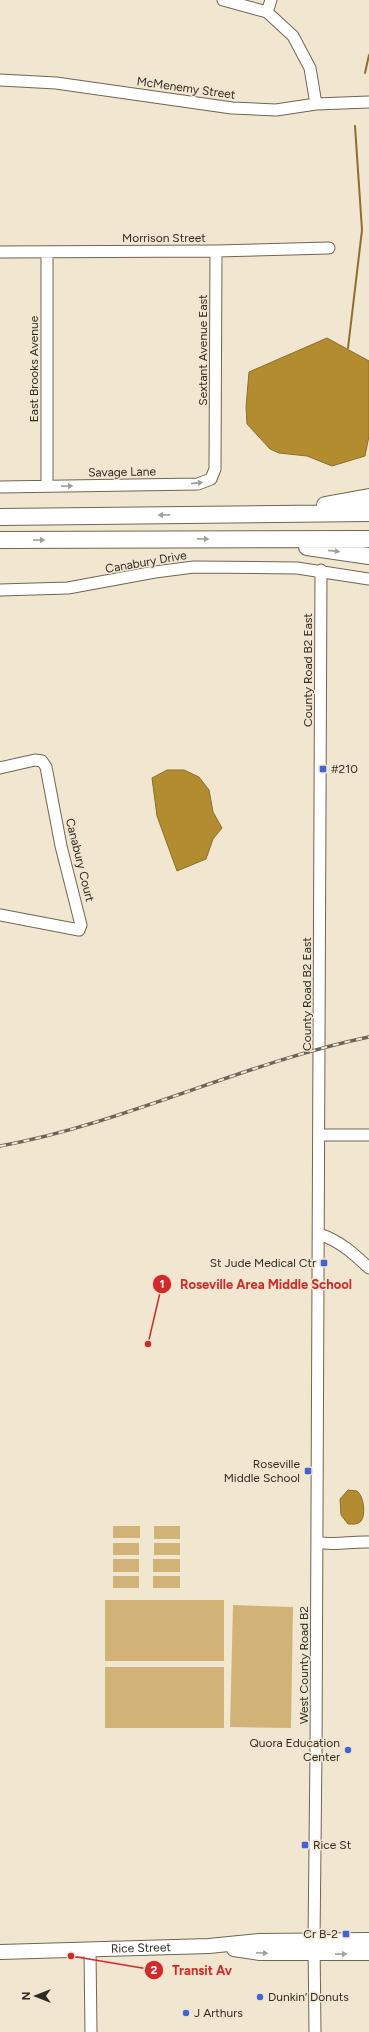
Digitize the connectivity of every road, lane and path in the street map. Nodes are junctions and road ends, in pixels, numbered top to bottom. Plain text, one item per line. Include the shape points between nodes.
1 (223, 0) edge
2 (271, 0) edge
3 (267, 12) junction
4 (0, 80) edge
5 (369, 102) edge
6 (316, 104) junction
7 (329, 248) dead end
8 (216, 251) junction
9 (0, 252) edge
10 (47, 252) junction
11 (216, 448) joint
12 (47, 486) junction
13 (0, 487) edge
14 (369, 497) edge
15 (369, 513) edge
16 (259, 514) junction
17 (0, 517) edge
18 (369, 539) edge
19 (0, 540) edge
20 (282, 540) junction
21 (369, 556) edge
22 (321, 570) junction
23 (369, 579) edge
24 (0, 590) edge
25 (0, 768) edge
26 (0, 915) edge
27 (319, 1135) junction
28 (369, 1135) edge
29 (319, 1234) junction
30 (369, 1268) edge
31 (318, 1418) joint
32 (317, 1542) junction
33 (369, 1542) edge
34 (369, 1940) edge
35 (314, 1947) junction
36 (90, 1950) junction
37 (0, 1952) edge
38 (369, 1953) edge
39 (91, 2032) edge
40 (315, 2032) edge

1 - 3 street
2 - 3 street
3 - 6 street via 293,36 302,52 310,68
4 - 6 street, McMenemy Street via 56,83 232,108 276,110
5 - 6 street, McMenemy Street
7 - 8 street, Morrison Street
8 - 10 street, Morrison Street
8 - 11 street, Sextant Avenue East
9 - 10 street, Morrison Street
10 - 12 street, East Brooks Avenue
12 -> 11 street, Savage Lane via 198,484 211,479 215,469
12 - 13 street, Savage Lane
14 - 16 highway
15 - 16 highway
16 -> 17 highway
18 - 20 highway
19 -> 20 highway
20 -> 21 highway via 313,549
22 - 23 street, Canabury Drive
22 - 24 street, Canabury Drive via 194,567 68,588
22 - 27 street, County Road B2 East
25 - 26 street, Canabury Court via 35,760 42,761 46,767 61,846 82,924 79,930
27 - 28 street
27 - 29 street, County Road B2 East
29 - 30 street via 334,1238 346,1246
29 - 31 street, County Road B2 East
31 - 32 street, West County Road B2
32 - 33 street
32 - 35 street, West County Road B2
34 - 35 main road, Rice Street
35 - 36 main road, Rice Street via 260,1953 209,1946
35 -> 38 main road, Rice Street
35 - 40 street, West County Road B2
36 - 37 main road, Rice Street
36 - 39 street

